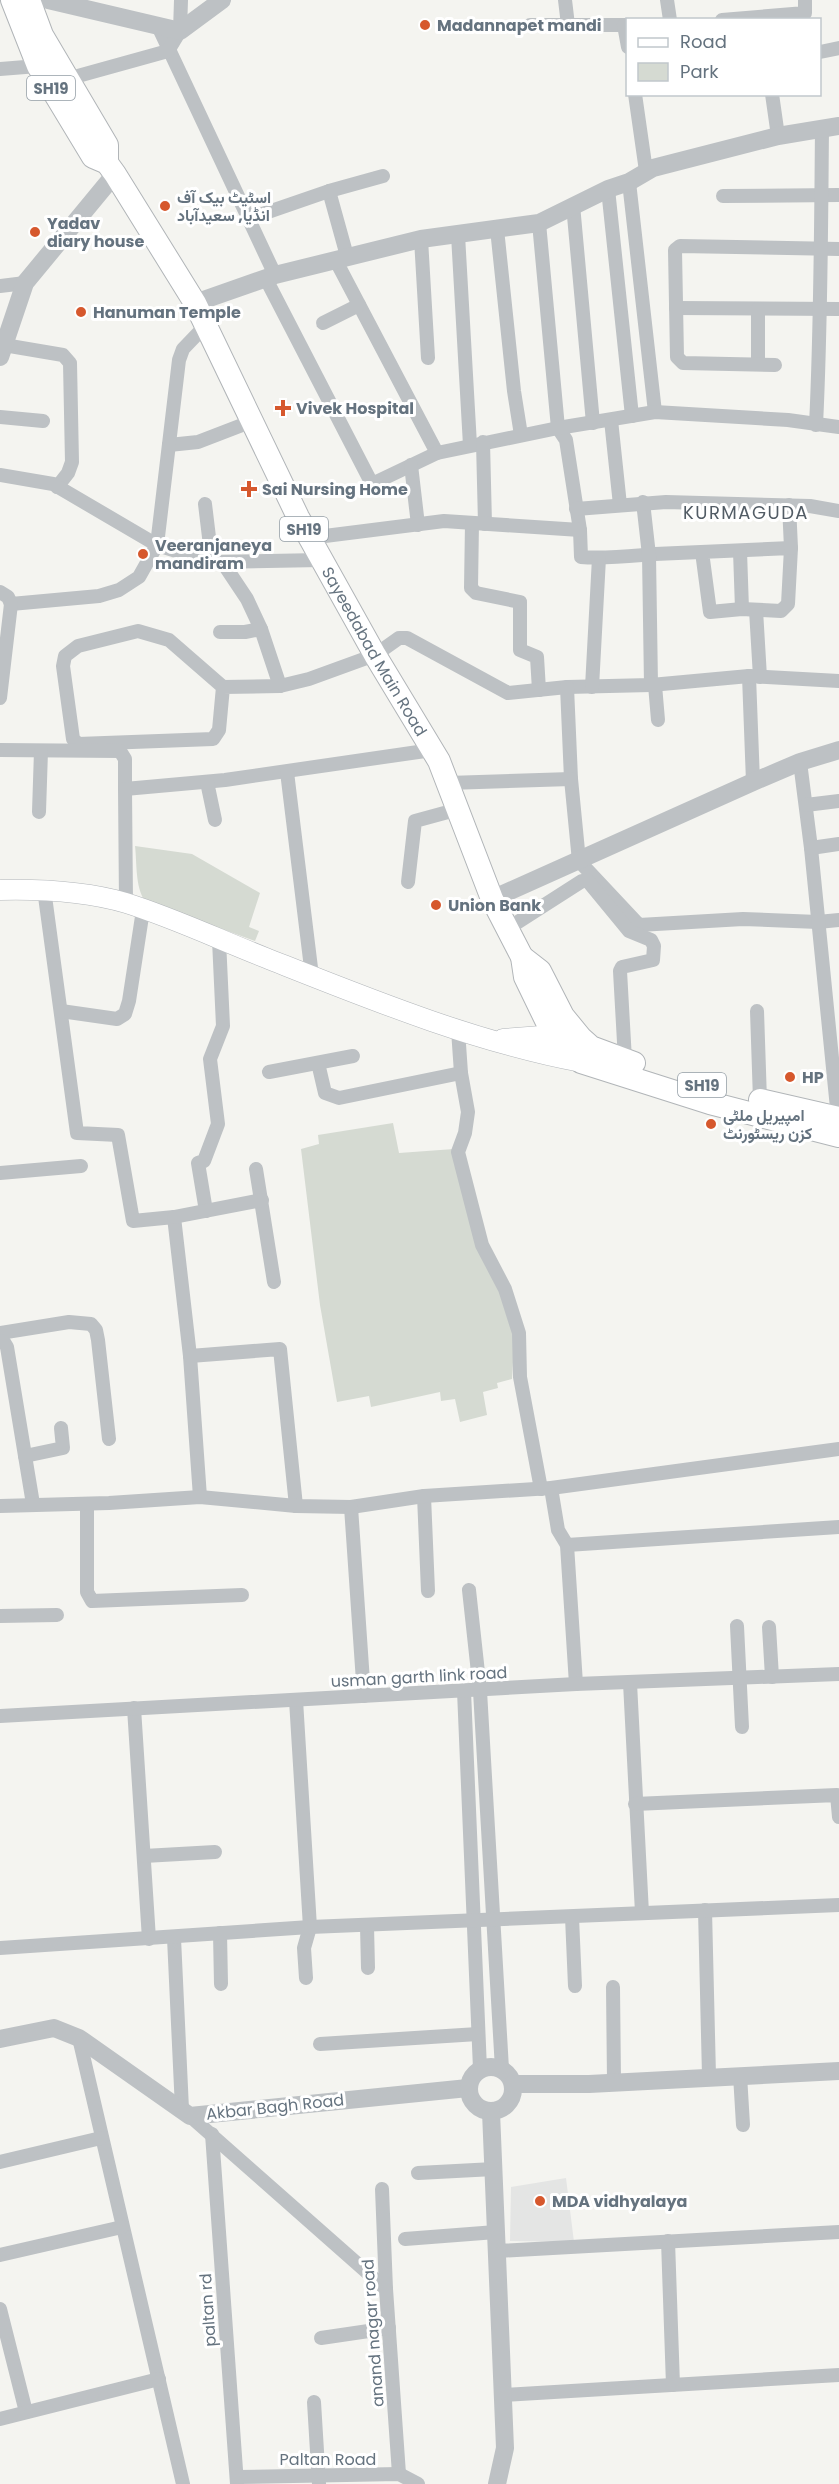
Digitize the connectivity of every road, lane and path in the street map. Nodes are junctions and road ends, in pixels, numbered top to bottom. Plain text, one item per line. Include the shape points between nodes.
1 (12, 0) edge
2 (30, 0) edge
3 (48, 0) edge
4 (181, 0) edge
5 (222, 0) edge
6 (565, 0) edge
7 (667, 0) edge
8 (804, 0) edge
9 (670, 18) edge
10 (760, 18) edge
11 (568, 25) junction
12 (626, 25) edge
13 (158, 26) junction
14 (530, 26) dead end
15 (180, 31) junction
16 (839, 48) edge
17 (168, 51) junction
18 (821, 52) edge
19 (38, 66) junction
20 (0, 69) edge
21 (67, 79) junction
22 (635, 96) edge
23 (772, 96) edge
24 (831, 127) edge
25 (778, 136) junction
26 (111, 169) junction
27 (646, 171) junction
28 (383, 176) dead end
29 (629, 182) junction
30 (608, 189) junction
31 (328, 191) junction
32 (822, 195) junction
33 (839, 195) edge
34 (723, 196) dead end
35 (573, 205) junction
36 (249, 219) junction
37 (539, 223) junction
38 (497, 229) junction
39 (458, 235) junction
40 (421, 239) junction
41 (839, 249) edge
42 (819, 250) junction
43 (341, 258) junction
44 (271, 277) junction
45 (25, 283) junction
46 (0, 286) edge
47 (195, 303) junction
48 (359, 305) junction
49 (676, 308) junction
50 (758, 309) junction
51 (839, 309) edge
52 (821, 310) junction
53 (323, 323) dead end
54 (206, 325) junction
55 (2, 351) edge
56 (428, 358) dead end
57 (758, 364) junction
58 (775, 365) dead end
59 (655, 412) junction
60 (632, 416) junction
61 (0, 417) edge
62 (612, 420) junction
63 (43, 421) dead end
64 (250, 422) junction
65 (593, 423) junction
66 (816, 425) junction
67 (839, 427) edge
68 (558, 428) junction
69 (521, 435) junction
70 (476, 444) junction
71 (169, 445) junction
72 (437, 453) junction
73 (411, 465) junction
74 (0, 475) edge
75 (57, 487) junction
76 (643, 502) junction
77 (205, 504) dead end
78 (620, 505) junction
79 (789, 505) junction
80 (576, 509) junction
81 (839, 511) edge
82 (479, 524) junction
83 (418, 525) junction
84 (580, 530) junction
85 (309, 538) junction
86 (158, 544) junction
87 (791, 548) junction
88 (740, 551) junction
89 (702, 552) junction
90 (649, 555) junction
91 (598, 558) junction
92 (321, 560) junction
93 (218, 563) junction
94 (0, 591) edge
95 (10, 604) junction
96 (749, 610) junction
97 (261, 629) junction
98 (220, 633) dead end
99 (375, 655) junction
100 (754, 676) junction
101 (839, 681) edge
102 (653, 685) junction
103 (280, 686) junction
104 (223, 687) junction
105 (567, 687) junction
106 (592, 687) junction
107 (539, 690) junction
108 (0, 698) edge
109 (658, 720) dead end
110 (120, 747) junction
111 (0, 750) edge
112 (432, 750) junction
113 (839, 750) edge
114 (41, 751) junction
115 (800, 762) junction
116 (287, 772) junction
117 (571, 779) junction
118 (207, 782) junction
119 (753, 782) junction
120 (448, 783) junction
121 (125, 789) junction
122 (839, 801) edge
123 (806, 805) junction
124 (459, 809) junction
125 (39, 812) dead end
126 (215, 820) dead end
127 (839, 844) edge
128 (811, 848) junction
129 (579, 861) junction
130 (408, 882) dead end
131 (45, 889) junction
132 (0, 891) edge
133 (492, 899) junction
134 (134, 906) junction
135 (839, 920) edge
136 (818, 922) junction
137 (507, 929) junction
138 (219, 940) junction
139 (312, 976) junction
140 (61, 1011) junction
141 (757, 1011) dead end
142 (458, 1030) junction
143 (568, 1047) junction
144 (353, 1056) dead end
145 (625, 1060) junction
146 (318, 1063) junction
147 (269, 1072) dead end
148 (462, 1073) junction
149 (837, 1073) edge
150 (760, 1100) junction
151 (839, 1124) edge
152 (81, 1166) dead end
153 (256, 1169) dead end
154 (0, 1173) edge
155 (262, 1200) junction
156 (206, 1211) junction
157 (174, 1216) junction
158 (274, 1282) dead end
159 (0, 1333) edge
160 (0, 1341) edge
161 (190, 1356) junction
162 (61, 1428) dead end
163 (108, 1439) dead end
164 (839, 1449) edge
165 (24, 1456) junction
166 (546, 1489) junction
167 (424, 1496) junction
168 (200, 1497) junction
169 (33, 1504) junction
170 (87, 1504) junction
171 (0, 1506) edge
172 (296, 1506) junction
173 (351, 1507) junction
174 (839, 1527) edge
175 (567, 1545) junction
176 (469, 1590) dead end
177 (428, 1591) dead end
178 (242, 1595) dead end
179 (57, 1615) dead end
180 (0, 1616) edge
181 (737, 1626) dead end
182 (769, 1628) dead end
183 (839, 1674) edge
184 (772, 1677) junction
185 (739, 1678) junction
186 (630, 1683) junction
187 (576, 1684) junction
188 (464, 1691) junction
189 (480, 1691) junction
190 (364, 1696) junction
191 (296, 1700) junction
192 (135, 1708) junction
193 (0, 1715) edge
194 (0, 1727) edge
195 (742, 1727) dead end
196 (634, 1804) junction
197 (839, 1817) edge
198 (215, 1852) dead end
199 (144, 1856) junction
200 (839, 1905) edge
201 (705, 1910) junction
202 (642, 1913) junction
203 (572, 1917) junction
204 (493, 1920) junction
205 (473, 1921) junction
206 (367, 1926) junction
207 (310, 1928) junction
208 (220, 1933) junction
209 (174, 1938) junction
210 (149, 1939) junction
211 (0, 1948) edge
212 (368, 1968) dead end
213 (306, 1978) dead end
214 (221, 1984) dead end
215 (575, 1986) dead end
216 (613, 1988) dead end
217 (478, 2034) junction
218 (79, 2038) junction
219 (0, 2039) edge
220 (320, 2044) dead end
221 (480, 2069) junction
222 (839, 2071) edge
223 (740, 2075) junction
224 (709, 2076) junction
225 (508, 2077) junction
226 (614, 2081) junction
227 (468, 2088) junction
228 (186, 2112) junction
229 (491, 2112) junction
230 (743, 2125) dead end
231 (212, 2134) junction
232 (101, 2138) junction
233 (0, 2162) edge
234 (494, 2169) junction
235 (418, 2173) dead end
236 (382, 2189) dead end
237 (122, 2227) junction
238 (496, 2232) junction
239 (839, 2232) edge
240 (405, 2239) dead end
241 (668, 2241) junction
242 (498, 2251) junction
243 (0, 2255) edge
244 (386, 2289) junction
245 (0, 2308) edge
246 (388, 2328) junction
247 (321, 2338) dead end
248 (839, 2375) edge
249 (159, 2379) junction
250 (673, 2385) junction
251 (503, 2395) junction
252 (314, 2402) dead end
253 (26, 2412) junction
254 (0, 2419) edge
255 (399, 2474) junction
256 (237, 2480) edge
257 (319, 2480) edge
258 (183, 2484) edge
259 (418, 2484) edge
260 (497, 2484) edge

1 - 19 main road, Sayeedabad Main Road / SH19
2 - 21 main road, Sayeedabad Main Road / SH19 via 42,35
3 - 13 street
4 - 15 street
5 - 15 street
6 - 11 street
7 - 9 street
8 - 10 street via 805,13
11 - 12 street
11 - 14 street
13 - 15 street
13 - 17 street
15 - 17 street
16 - 18 street
17 - 21 street
17 - 36 street
19 - 20 street
19 - 26 main road, Sayeedabad Main Road / SH19 via 93,157
21 - 26 main road, Sayeedabad Main Road / SH19 via 107,145
22 - 27 street
23 - 25 street
24 - 25 street
24 - 32 street
25 - 27 street
26 - 45 street
26 - 47 main road, Sayeedabad Main Road / SH19
27 - 29 street
28 - 31 street
29 - 30 street
29 - 59 street
30 - 35 street
30 - 60 street
31 - 36 street
31 - 43 street
32 - 33 street
32 - 34 street
32 - 42 street
35 - 37 street
35 - 65 street
36 - 44 street
37 - 38 street
37 - 68 street
38 - 39 street
38 - 69 street
39 - 40 street
39 - 70 street
40 - 43 street
40 - 56 street
41 - 42 street
42 - 49 street via 677,248
42 - 52 street
43 - 44 street
43 - 48 street
44 - 47 street
44 - 73 street via 372,484
45 - 46 street
45 - 55 street
47 - 54 main road, Sayeedabad Main Road / SH19
48 - 53 street
48 - 72 street
49 - 50 street
49 - 57 street via 679,361
50 - 52 street
50 - 57 street
51 - 52 street
52 - 66 street
54 - 64 main road, Sayeedabad Main Road / SH19
54 - 71 street via 183,349 179,360
55 - 75 street via 63,356 70,363 72,462
57 - 58 street
59 - 60 street
59 - 66 street
60 - 62 street
61 - 63 street
62 - 65 street
62 - 78 street
64 - 71 street via 198,442
64 - 85 main road, Sayeedabad Main Road / SH19
65 - 68 street
66 - 67 street
68 - 69 street
68 - 80 street via 566,440
69 - 70 street
70 - 72 street
70 - 82 street
71 - 86 street
72 - 73 street
73 - 83 street
74 - 75 street
75 - 86 street
76 - 78 street
76 - 79 street
76 - 90 street
77 - 93 street
78 - 80 street
79 - 81 street
79 - 87 street
80 - 84 street
82 - 83 street via 444,521
82 - 84 street
82 - 107 street via 471,588 520,602 520,650 537,657
83 - 85 street
84 - 91 street via 580,556
85 - 92 main road, Sayeedabad Main Road / SH19
86 - 93 street
86 - 95 street via 139,578 119,590 99,596
87 - 88 street
87 - 96 street via 788,604 781,611
88 - 89 street
88 - 96 street
89 - 90 street
89 - 96 street via 708,610
90 - 91 street
90 - 102 street
91 - 106 street
92 - 93 street
92 - 99 main road, Sayeedabad Main Road / SH19
93 - 97 street via 247,599
94 - 95 street
95 - 108 street
96 - 100 street
97 - 98 street
97 - 103 street
99 - 103 street
99 - 107 street via 399,638 407,638 508,693
99 - 112 main road, Sayeedabad Main Road / SH19
100 - 101 street
100 - 102 street
100 - 119 street
102 - 106 street
102 - 109 street
103 - 104 street
104 - 110 street via 219,730 213,739
104 - 110 street via 169,640 149,633 138,631 78,646 65,656 63,666 74,742
105 - 106 street
105 - 107 street
105 - 117 street
110 - 114 street
110 - 121 street via 125,759
111 - 114 street
112 - 116 street
112 - 120 main road, Sayeedabad Main Road / SH19
113 - 115 street
114 - 125 street
115 - 119 street
115 - 123 street
116 - 118 street
116 - 139 street
117 - 120 street
117 - 129 street
118 - 121 street
118 - 126 street
119 - 129 street
120 - 124 main road, Sayeedabad Main Road / SH19
121 - 134 street
122 - 123 street
123 - 128 street
124 - 130 street via 415,821
124 - 133 main road, Sayeedabad Main Road / SH19
127 - 128 street
128 - 136 street
129 - 133 street
129 - 136 street via 639,925 743,919
131 - 132 main road
131 - 134 main road via 82,893
131 - 140 street
133 - 137 main road, Sayeedabad Main Road / SH19
134 - 138 main road
134 - 140 street via 125,1014 117,1019
135 - 136 street
136 - 149 street via 830,967
137 - 143 main road, Sayeedabad Main Road / SH19 via 522,957 540,971 563,1016
137 - 145 street via 587,880 629,931 651,940 653,960 622,967 620,971
138 - 139 main road
138 - 156 street via 223,1026 210,1059 218,1124 204,1161 198,1163
139 - 142 main road
140 - 157 street via 77,1133 118,1135 133,1221
141 - 150 street
142 - 143 main road via 492,1039
142 - 148 street
143 - 145 main road, SH19
143 - 151 main road, SH19 via 710,1103
144 - 146 street
145 - 150 main road, SH19
146 - 147 street
146 - 148 street via 325,1093 339,1098
148 - 166 street via 468,1112 458,1152 482,1245 505,1289 519,1333 520,1377
149 - 151 street
150 - 151 main road, SH19
152 - 154 street
153 - 155 street
155 - 156 street
155 - 158 street
156 - 157 street
157 - 161 street
159 - 163 street via 69,1322 91,1324 98,1340
160 - 165 street via 7,1347
161 - 168 street
161 - 172 street via 280,1349
162 - 165 street via 63,1448
164 - 166 street
165 - 169 street
166 - 167 street
166 - 175 street via 558,1530
167 - 173 street
167 - 177 street
168 - 170 street
168 - 172 street
169 - 170 street
169 - 171 street
170 - 178 street via 87,1592 92,1600
172 - 173 street
173 - 190 street
174 - 175 street
175 - 187 street
176 - 189 street
179 - 180 street
181 - 185 street
182 - 184 street
183 - 184 street, usman garth link road
184 - 185 street, usman garth link road
185 - 186 street, usman garth link road
185 - 195 street
186 - 187 street, usman garth link road
186 - 196 street
187 - 189 street, usman garth link road
188 - 189 street, usman garth link road
188 - 190 street, usman garth link road
188 - 205 street
189 - 204 street
190 - 191 street, usman garth link road
191 - 192 street, usman garth link road
191 - 207 street
192 - 193 street, usman garth link road
192 - 199 street
193 - 194 street
196 - 197 street via 837,1796
196 - 202 street
198 - 199 street
199 - 210 street
200 - 201 street
201 - 202 street
201 - 224 street
202 - 203 street
203 - 204 street
203 - 215 street
204 - 205 street
204 - 225 street
205 - 206 street
205 - 217 street
206 - 207 street
206 - 212 street
207 - 208 street
207 - 213 street via 304,1948
208 - 209 street
208 - 214 street
209 - 210 street
209 - 228 street
210 - 211 street
216 - 226 street
217 - 220 street
217 - 221 street
218 - 219 street, Akbar Bagh Road via 54,2028
218 - 228 street, Akbar Bagh Road
218 - 232 street
221 - 225 street via 490,2066
221 - 227 street
222 - 223 street
223 - 224 street
223 - 230 street
224 - 226 street
225 - 226 street
225 - 229 street via 512,2097 498,2111
227 - 228 street, Akbar Bagh Road
227 - 229 street via 472,2102
228 - 231 street
229 - 234 street
231 - 244 street
231 - 256 street, paltan rd
232 - 233 street
232 - 237 street
234 - 235 street
234 - 238 street
236 - 244 street, anand nagar road
237 - 243 street
237 - 249 street
238 - 240 street
238 - 242 street
239 - 241 street
241 - 242 street
241 - 250 street
242 - 251 street
244 - 246 street, anand nagar road
245 - 253 street
246 - 247 street
246 - 255 street, anand nagar road
248 - 250 street
249 - 253 street
249 - 258 street
250 - 251 street
251 - 260 street via 505,2448
252 - 257 street
253 - 254 street
255 - 257 street, Paltan Road
255 - 259 street, Paltan Road
256 - 257 street, Paltan Road

